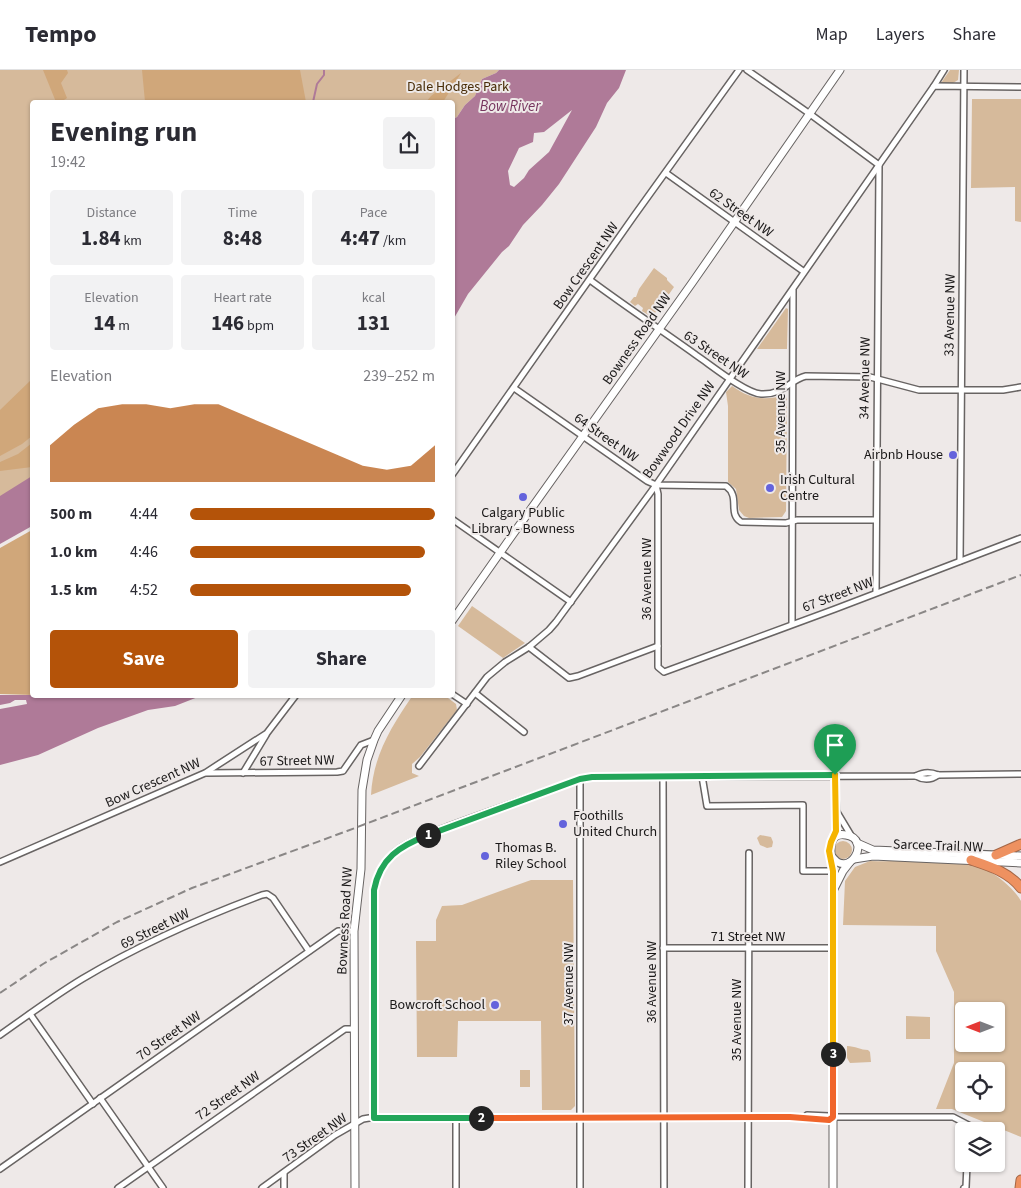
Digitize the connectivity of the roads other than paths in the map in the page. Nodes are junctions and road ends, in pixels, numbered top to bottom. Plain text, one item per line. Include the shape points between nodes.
1 (739, 70) edge
2 (747, 70) edge
3 (840, 70) edge
4 (944, 70) edge
5 (964, 70) edge
6 (934, 86) junction
7 (964, 86) junction
8 (1021, 86) edge
9 (810, 114) junction
10 (879, 165) junction
11 (666, 173) junction
12 (734, 221) junction
13 (804, 271) junction
14 (590, 280) junction
15 (792, 289) junction
16 (659, 329) junction
17 (729, 378) junction
18 (878, 380) junction
19 (793, 383) junction
20 (1021, 387) edge
21 (514, 388) junction
22 (961, 390) junction
23 (584, 436) junction
24 (455, 471) edge
25 (656, 485) junction
26 (875, 520) junction
27 (455, 521) edge
28 (792, 521) junction
29 (1021, 538) edge
30 (500, 552) junction
31 (960, 561) junction
32 (876, 592) junction
33 (571, 602) junction
34 (455, 617) edge
35 (792, 624) junction
36 (658, 646) junction
37 (529, 647) junction
38 (664, 672) joint
39 (475, 693) junction
40 (455, 696) edge
41 (294, 698) edge
42 (400, 698) edge
43 (467, 704) junction
44 (524, 732) dead end
45 (267, 733) junction
46 (374, 740) junction
47 (419, 766) dead end
48 (205, 773) junction
49 (243, 773) junction
50 (1021, 774) edge
51 (835, 775) junction
52 (663, 776) junction
53 (702, 776) junction
54 (580, 779) junction
55 (837, 811) junction
56 (855, 841) junction
57 (831, 842) junction
58 (1021, 844) edge
59 (749, 853) dead end
60 (831, 855) junction
61 (996, 855) junction
62 (1021, 856) edge
63 (971, 860) junction
64 (852, 861) junction
65 (0, 862) edge
66 (1021, 863) edge
67 (833, 871) junction
68 (1021, 888) edge
69 (833, 892) junction
70 (354, 931) junction
71 (663, 948) junction
72 (748, 948) junction
73 (833, 948) junction
74 (309, 951) junction
75 (30, 1014) junction
76 (354, 1028) junction
77 (0, 1034) edge
78 (100, 1098) junction
79 (93, 1104) junction
80 (833, 1117) junction
81 (374, 1118) junction
82 (456, 1118) junction
83 (580, 1118) junction
84 (664, 1118) junction
85 (748, 1118) junction
86 (962, 1122) edge
87 (355, 1123) junction
88 (148, 1167) junction
89 (0, 1169) edge
90 (967, 1172) edge
91 (284, 1173) junction
92 (1021, 1180) edge
93 (118, 1188) edge
94 (163, 1188) edge
95 (262, 1188) edge
96 (284, 1188) edge
97 (355, 1188) edge
98 (456, 1188) edge
99 (580, 1188) edge
100 (664, 1188) edge
101 (748, 1188) edge
102 (833, 1188) edge
103 (964, 1188) edge
104 (1020, 1188) edge

1 - 11 street, Bow Crescent NW
2 - 9 street
3 - 9 street, Bowness Road NW
4 - 6 street, Bowwood Drive NW
5 - 7 street, 33 Avenue NW
6 - 7 street
6 - 10 street, Bowwood Drive NW
7 - 8 street
7 - 22 street, 33 Avenue NW
9 - 10 street
9 - 12 street, Bowness Road NW
10 - 13 street, Bowwood Drive NW
10 - 18 street, 34 Avenue NW
11 - 12 street, 62 Street NW
11 - 14 street, Bow Crescent NW
12 - 13 street, 62 Street NW
12 - 16 street, Bowness Road NW
13 - 15 street, Bowwood Drive NW
14 - 16 street, 63 Street NW
14 - 21 street, Bow Crescent NW
15 - 17 street, Bowwood Drive NW
15 - 19 street, 35 Avenue NW
16 - 17 street, 63 Street NW
16 - 23 street, Bowness Road NW
17 - 19 street, 63 Street NW via 762,394 784,390
17 - 25 street, Bowwood Drive NW
18 - 19 street, 63 Street NW via 870,377 806,376
18 - 22 street, 63 Street NW via 919,390
18 - 26 street, 34 Avenue NW
19 - 28 street, 35 Avenue NW
20 - 22 street, 63 Street NW
21 - 23 street, 64 Street NW
21 - 24 street, Bow Crescent NW
22 - 31 street, 33 Avenue NW
23 - 25 street, 64 Street NW
23 - 30 street, Bowness Road NW
25 - 28 street via 726,486 734,494 735,515 739,521
25 - 33 street, Bowwood Drive NW
25 - 36 street, 36 Avenue NW
26 - 28 street
26 - 32 street, 34 Avenue NW
27 - 30 street
28 - 35 street, 35 Avenue NW
29 - 31 street, 67 Street NW
30 - 33 street
30 - 34 street, Bowness Road NW
31 - 32 street, 67 Street NW
32 - 35 street, 67 Street NW
33 - 37 street, Bowwood Drive NW via 549,630
35 - 38 street, 67 Street NW
36 - 37 street via 569,678
36 - 38 street, 36 Avenue NW via 658,667
37 - 39 street, Bowwood Drive NW via 488,677
39 - 43 street, Bowwood Drive NW
39 - 44 street
40 - 43 street
41 - 45 street, Bow Crescent NW
42 - 46 street, Bowness Road NW
43 - 47 street, Bowwood Drive NW
45 - 48 street, Bow Crescent NW
45 - 49 street
46 - 49 street, 67 Street NW via 361,745 343,771
46 - 70 street, Bowness Road NW via 362,790 361,869
48 - 49 street, 67 Street NW
48 - 65 street, Bow Crescent NW
50 - 51 street
51 - 53 street
51 - 55 street
52 - 53 street
52 - 54 street
52 - 71 street, 36 Avenue NW
53 - 67 street via 707,806 803,805 803,871
54 - 81 street, Bowness Road NW via 409,843 394,853 383,867 374,896
54 - 83 street, 37 Avenue NW
55 - 56 street
55 - 57 street via 836,831
56 - 57 street via 842,835
56 - 61 street, Sarcee Trail NW via 873,850
56 - 64 street via 858,852
57 - 60 street
58 - 61 highway
59 - 72 street, 35 Avenue NW
60 - 64 street via 837,862
60 - 67 street
61 - 62 street, Sarcee Trail NW
63 - 64 street, Sarcee Trail NW via 873,856
63 - 66 street, Sarcee Trail NW
63 - 68 highway via 998,870
64 - 69 street
67 - 69 street
69 - 73 street
70 - 74 street, 70 Street NW via 338,931
70 - 76 street, Bowness Road NW
71 - 72 street, 71 Street NW
71 - 84 street, 36 Avenue NW
72 - 73 street, 71 Street NW
72 - 85 street, 35 Avenue NW
73 - 80 street
74 - 75 street, 69 Street NW via 273,898 262,895 191,923 134,951 82,979
74 - 78 street, 70 Street NW
75 - 77 street, 69 Street NW
75 - 79 street
76 - 87 street, Bowness Road NW
76 - 88 street, 72 Street NW via 344,1029
78 - 79 street, 70 Street NW
78 - 88 street
79 - 89 street, 70 Street NW
80 - 85 street, 73 Street NW
80 - 86 street, 73 Street NW via 953,1117
80 - 102 street
81 - 82 street, 73 Street NW
81 - 87 street, 73 Street NW
82 - 83 street, 73 Street NW
82 - 98 street
83 - 84 street, 73 Street NW
83 - 99 street, 37 Avenue NW
84 - 85 street, 73 Street NW
84 - 100 street, 36 Avenue NW
85 - 101 street, 35 Avenue NW
87 - 91 street, 73 Street NW
87 - 97 street, Bowness Road NW
88 - 93 street, 72 Street NW
88 - 94 street
90 - 103 street
91 - 95 street, 73 Street NW
91 - 96 street
92 - 104 highway

